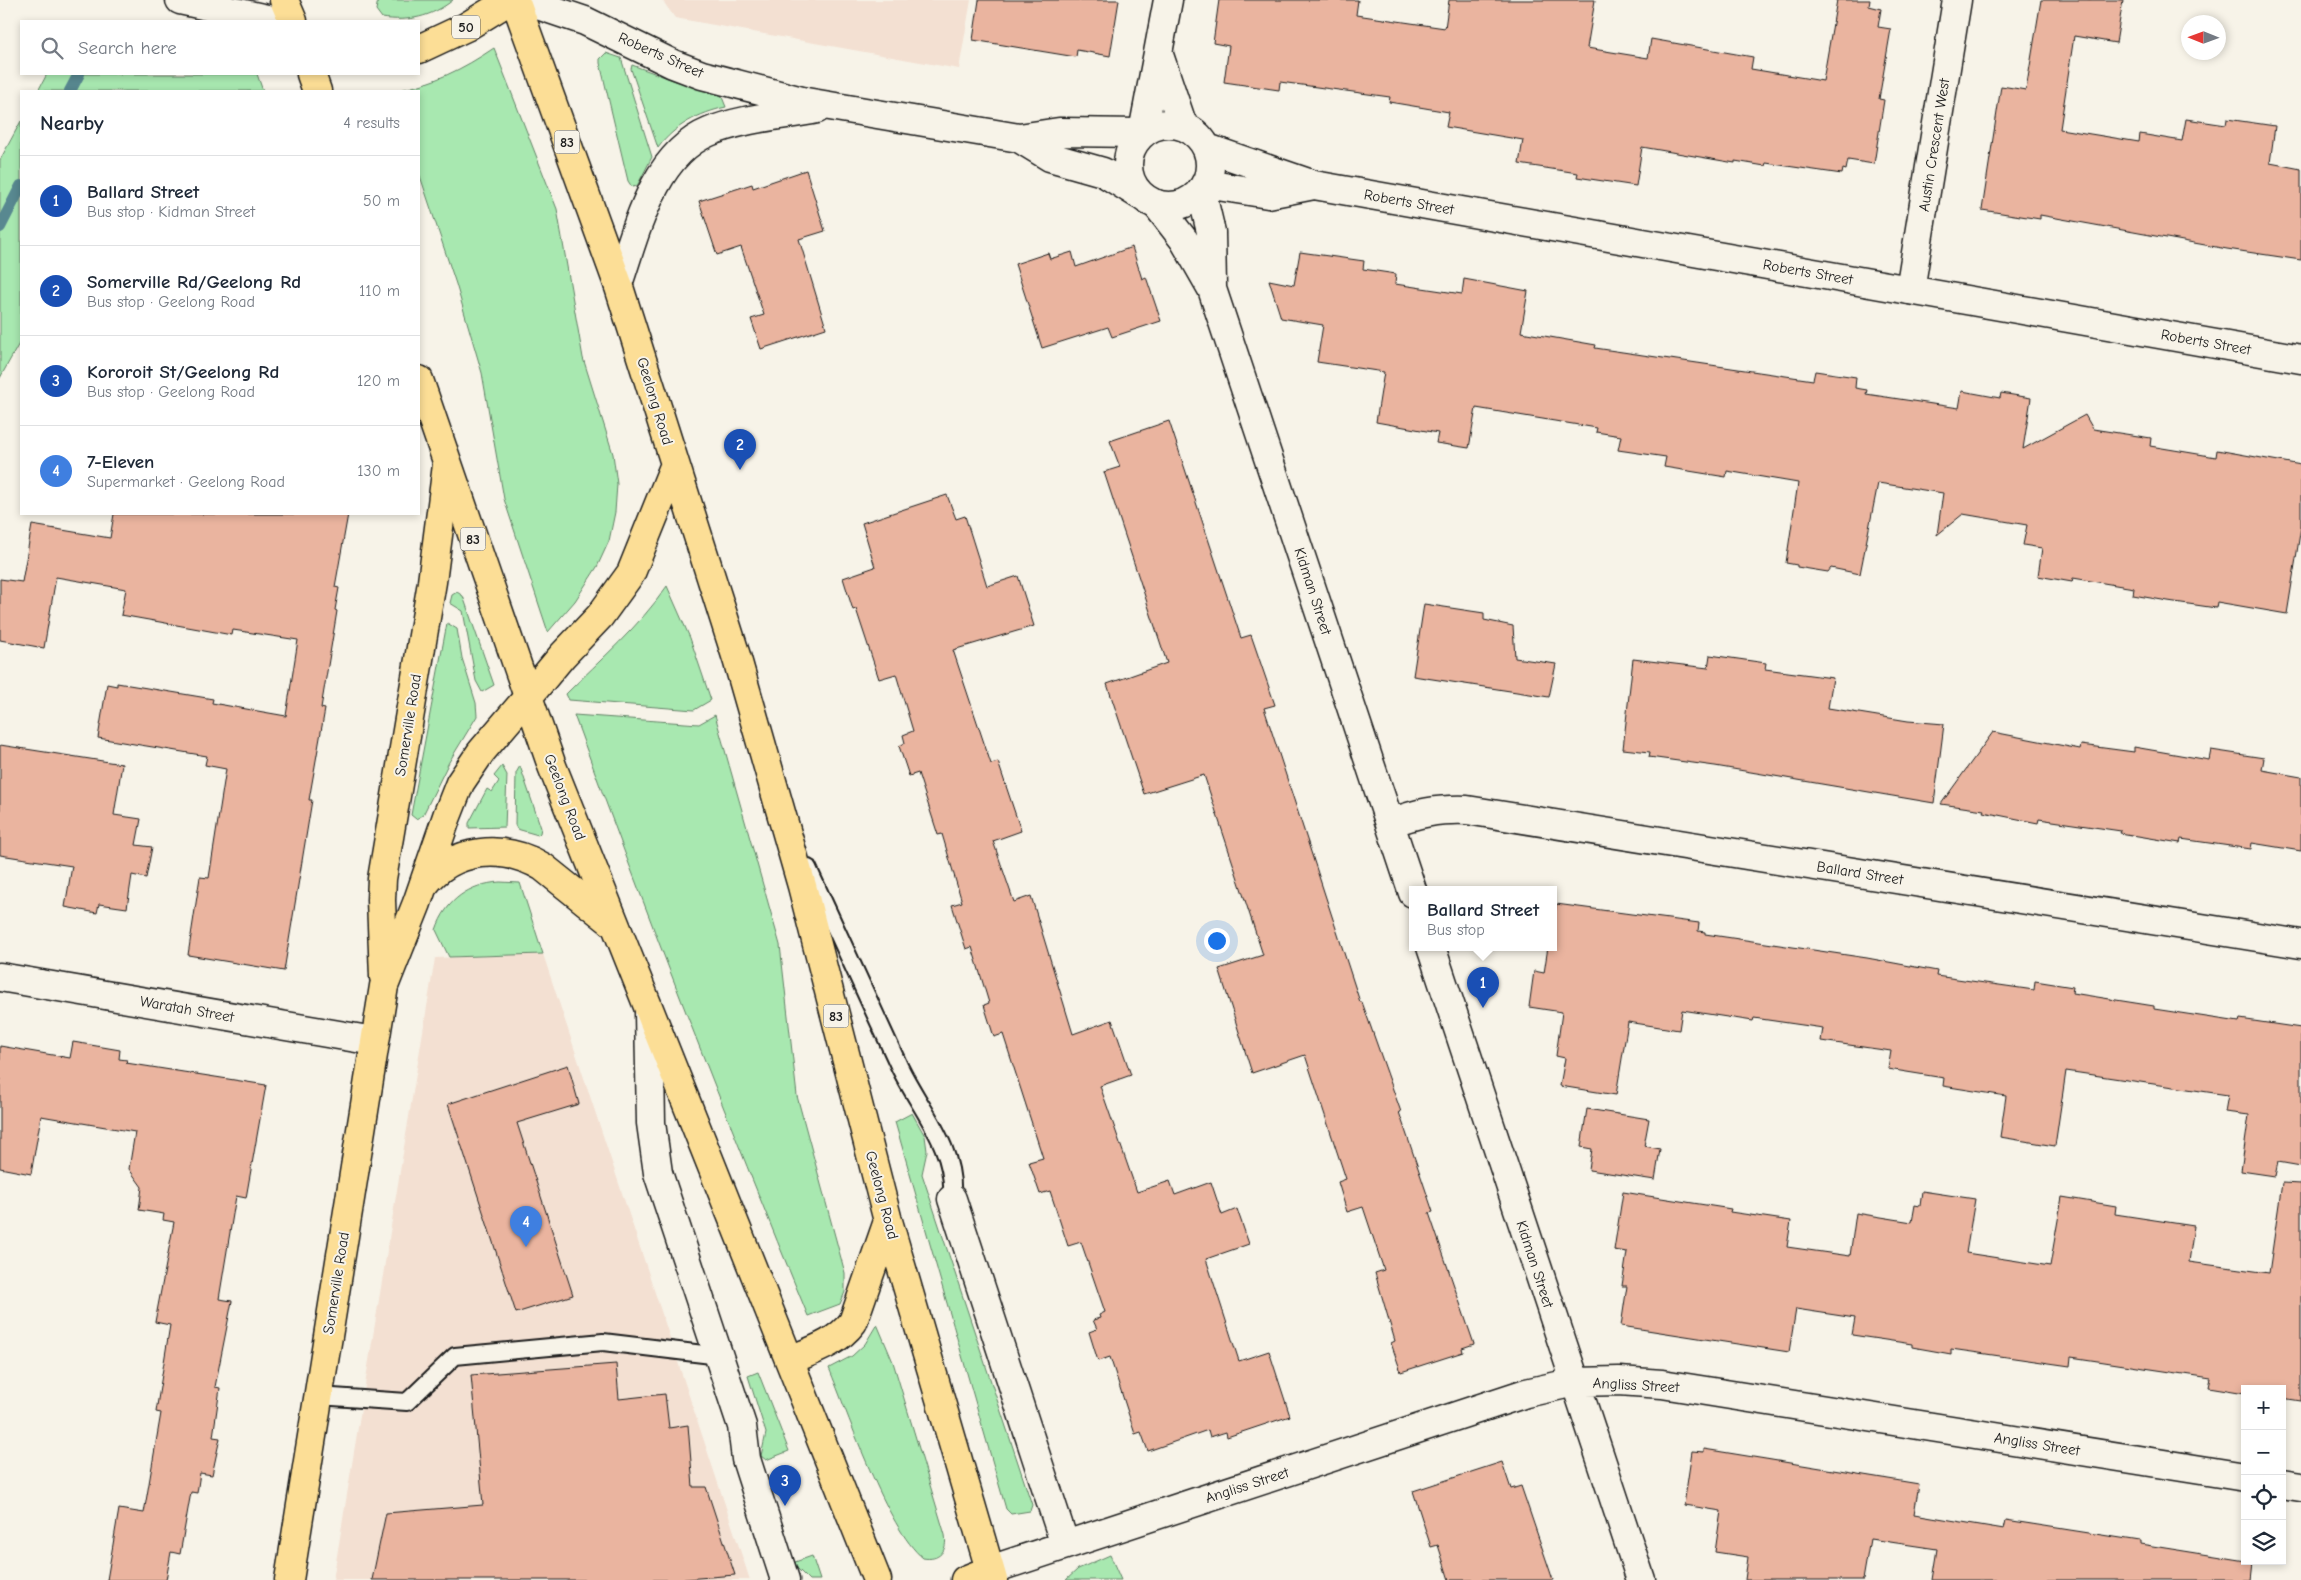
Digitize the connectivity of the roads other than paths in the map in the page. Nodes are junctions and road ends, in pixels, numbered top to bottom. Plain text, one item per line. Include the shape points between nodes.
1 (180, 0) edge
2 (284, 0) edge
3 (510, 0) edge
4 (515, 0) edge
5 (523, 0) edge
6 (1168, 0) edge
7 (1957, 0) edge
8 (271, 20) edge
9 (293, 20) edge
10 (420, 49) edge
11 (1159, 55) junction
12 (311, 75) edge
13 (317, 90) edge
14 (831, 107) junction
15 (1183, 126) junction
16 (1142, 133) junction
17 (1019, 138) junction
18 (1207, 148) junction
19 (1314, 185) junction
20 (1203, 187) junction
21 (1148, 200) junction
22 (618, 284) junction
23 (1212, 289) junction
24 (1910, 290) junction
25 (2301, 359) edge
26 (420, 383) edge
27 (675, 464) junction
28 (447, 465) junction
29 (528, 697) junction
30 (780, 807) junction
31 (1390, 823) junction
32 (423, 886) junction
33 (1411, 886) edge
34 (614, 924) junction
35 (2301, 944) edge
36 (1432, 951) edge
37 (0, 977) edge
38 (384, 986) junction
39 (649, 1012) junction
40 (374, 1041) junction
41 (952, 1199) joint
42 (888, 1221) junction
43 (720, 1356) junction
44 (790, 1360) junction
45 (1575, 1382) junction
46 (318, 1396) junction
47 (2241, 1477) edge
48 (2286, 1484) edge
49 (2301, 1486) edge
50 (1065, 1545) junction
51 (992, 1575) edge
52 (289, 1580) edge
53 (785, 1580) edge
54 (877, 1580) edge
55 (965, 1580) edge
56 (1641, 1580) edge

1 - 8 street
2 - 9 main road
3 - 10 main road, 50 via 466,27
4 - 22 main road, Geelong Road / 83
5 - 14 street, Roberts Street via 585,21 702,75
6 - 11 street
7 - 24 street, Austin Crescent West
11 - 15 street
11 - 16 street
12 - 13 main road
14 - 17 street, Roberts Street
14 - 22 street, Roberts Street via 730,125 697,137 681,150 657,182
15 - 16 street via 1162,123
15 - 18 street via 1193,131
16 - 17 street, Roberts Street via 1059,132
16 - 21 street via 1132,144 1127,171 1132,184
17 - 21 street, Roberts Street via 1050,157 1103,172
18 - 19 street, Roberts Street
18 - 20 street via 1210,172
19 - 20 street, Roberts Street via 1268,194
19 - 24 street, Roberts Street
20 - 21 street via 1181,205 1169,206
20 - 23 street, Kidman Street via 1211,232
21 - 23 street, Kidman Street via 1184,240
22 - 27 main road, Geelong Road / 83
23 - 31 street, Kidman Street
24 - 25 street, Roberts Street
26 - 28 main road, Geelong Road / 83
27 - 29 main road, Somerville Road via 631,573 600,616
27 - 30 main road, Geelong Road / 83
28 - 29 main road, Geelong Road / 83
28 - 38 main road, Somerville Road via 432,582 382,879
29 - 32 main road, Somerville Road via 481,752 460,783
29 - 34 main road, Geelong Road / 83
30 - 41 lane, Geelong Road via 902,1072 943,1144 952,1177
30 - 42 main road, Geelong Road / 83
31 - 33 street, Kidman Street
31 - 35 street, Ballard Street via 1437,809 1467,810
32 - 34 main road via 436,870 454,859 482,852 507,852 543,867
32 - 38 main road, Somerville Road
34 - 39 main road, Geelong Road / 83
36 - 45 street, Kidman Street
37 - 40 street, Waratah Street
38 - 40 main road, Somerville Road
39 - 43 street, Geelong Road via 651,1123 657,1166
39 - 44 main road, Geelong Road / 83
40 - 46 main road, Somerville Road
41 - 50 street, Geelong Road
42 - 44 main road via 853,1322 843,1335 832,1342
42 - 51 main road, Geelong Road / 83
43 - 46 lane via 603,1342 455,1356 406,1402
43 - 53 street, Geelong Road via 742,1426 746,1459
44 - 54 main road, Geelong Road / 83
45 - 47 street, Angliss Street via 1662,1384
45 - 50 street, Angliss Street via 1526,1393
45 - 56 street, Kidman Street
46 - 52 main road, Somerville Road
48 - 49 street
50 - 51 street, Angliss Street
51 - 55 main road

